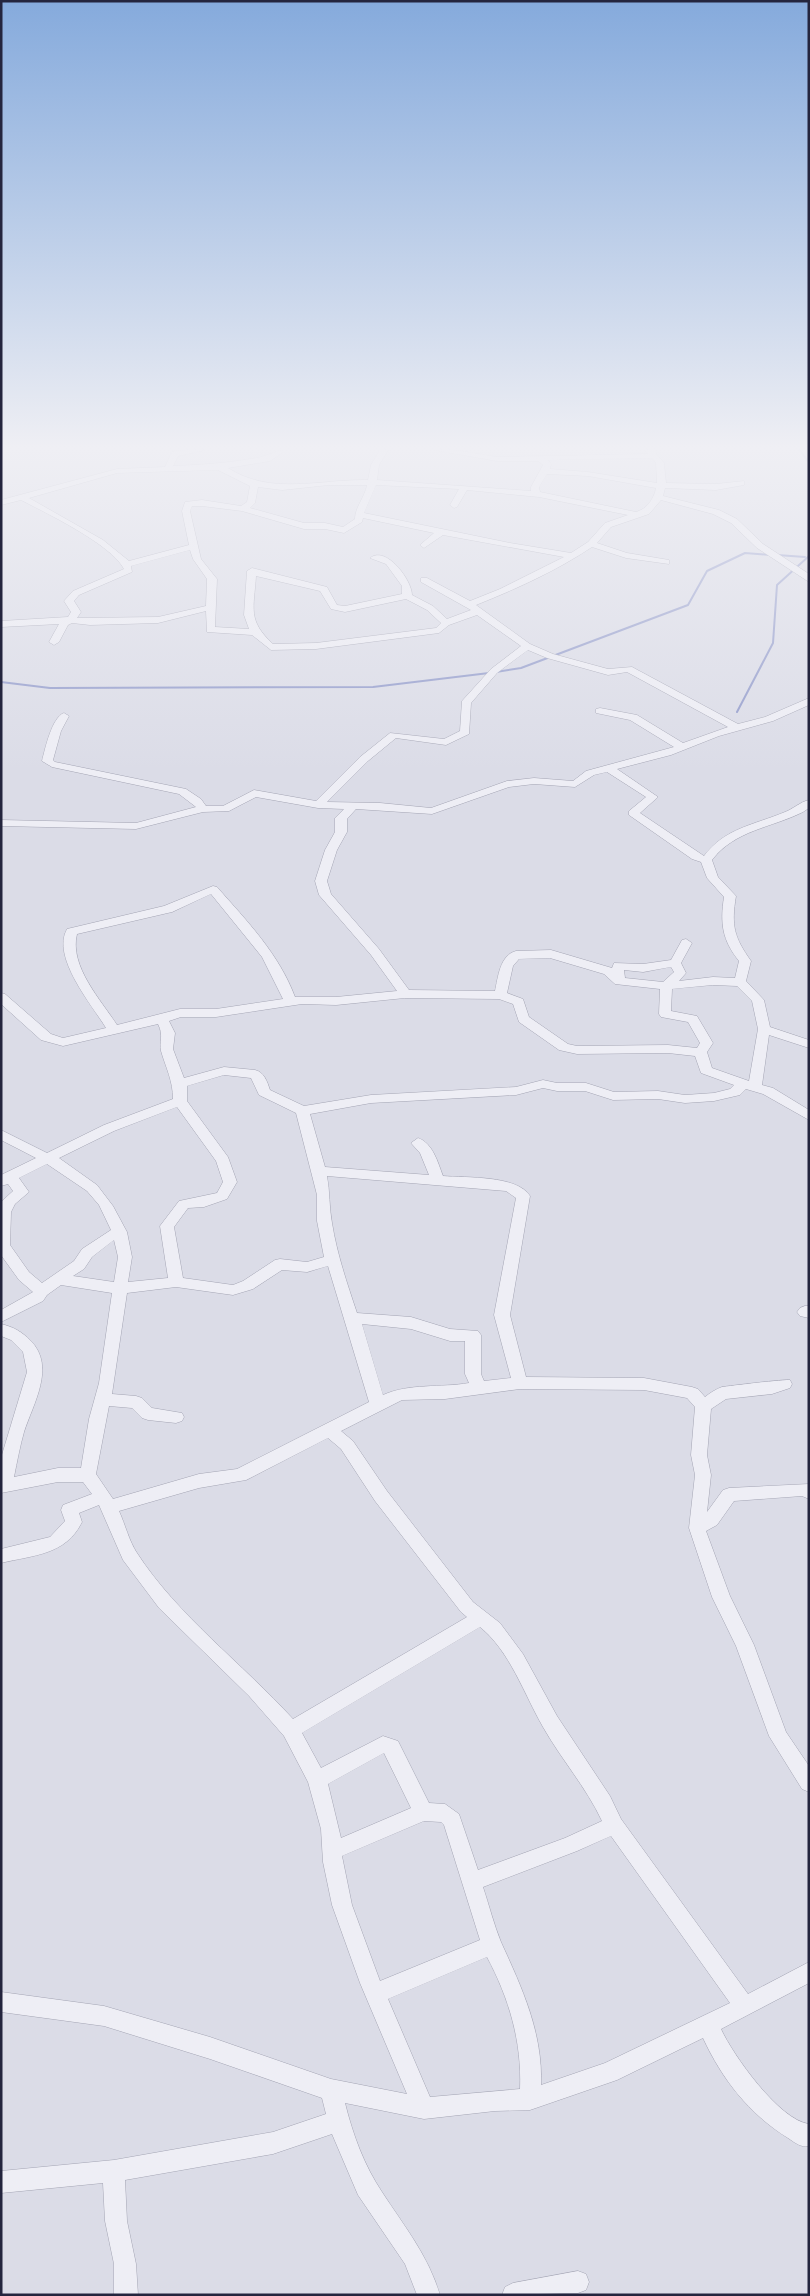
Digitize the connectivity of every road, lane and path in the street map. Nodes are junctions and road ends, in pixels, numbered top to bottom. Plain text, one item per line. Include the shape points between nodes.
1 (119, 557) edge
2 (151, 557) edge
3 (196, 557) edge
4 (570, 557) edge
5 (642, 557) edge
6 (776, 557) edge
7 (374, 558) dead end
8 (666, 562) dead end
9 (128, 564) junction
10 (809, 579) edge
11 (424, 580) dead end
12 (407, 596) junction
13 (469, 604) junction
14 (212, 607) junction
15 (478, 611) junction
16 (71, 620) junction
17 (446, 623) junction
18 (1, 624) edge
19 (255, 632) junction
20 (54, 642) dead end
21 (527, 646) junction
22 (809, 701) edge
23 (600, 711) dead end
24 (64, 716) dead end
25 (737, 728) junction
26 (682, 747) junction
27 (610, 769) junction
28 (809, 802) edge
29 (318, 805) junction
30 (353, 806) junction
31 (203, 809) junction
32 (1, 823) edge
33 (706, 860) junction
34 (686, 943) dead end
35 (675, 963) junction
36 (618, 981) junction
37 (740, 982) junction
38 (666, 986) junction
39 (404, 994) junction
40 (500, 995) junction
41 (1, 996) edge
42 (290, 1002) junction
43 (162, 1019) junction
44 (113, 1029) junction
45 (764, 1029) junction
46 (809, 1044) edge
47 (700, 1052) junction
48 (180, 1084) junction
49 (749, 1085) junction
50 (180, 1101) junction
51 (302, 1110) junction
52 (809, 1116) edge
53 (1, 1134) edge
54 (418, 1142) dead end
55 (46, 1159) junction
56 (319, 1171) junction
57 (6, 1179) edge
58 (438, 1181) junction
59 (120, 1232) junction
60 (332, 1260) junction
61 (60, 1279) junction
62 (176, 1282) junction
63 (120, 1288) junction
64 (41, 1291) junction
65 (1, 1317) edge
66 (351, 1318) junction
67 (1, 1330) edge
68 (520, 1383) junction
69 (784, 1384) dead end
70 (479, 1388) junction
71 (103, 1398) junction
72 (378, 1405) junction
73 (703, 1406) junction
74 (176, 1417) dead end
75 (328, 1429) junction
76 (88, 1475) junction
77 (3, 1485) edge
78 (809, 1492) edge
79 (106, 1502) junction
80 (697, 1528) junction
81 (1, 1556) edge
82 (480, 1618) junction
83 (291, 1730) junction
84 (318, 1780) junction
85 (809, 1783) edge
86 (423, 1812) junction
87 (614, 1825) junction
88 (332, 1852) junction
89 (472, 1882) junction
90 (492, 1945) junction
91 (806, 1978) edge
92 (375, 1996) junction
93 (1, 2002) edge
94 (745, 2007) junction
95 (708, 2025) junction
96 (331, 2090) junction
97 (530, 2099) junction
98 (424, 2108) junction
99 (338, 2121) junction
100 (809, 2135) edge
101 (114, 2172) junction
102 (1, 2182) edge
103 (578, 2282) dead end
104 (126, 2295) edge
105 (429, 2295) edge
106 (513, 2295) edge

1 - 9 street
2 - 9 street
3 - 14 street via 212,579
4 - 13 street via 503,591
5 - 8 street
6 - 10 street
7 - 12 street via 389,562 407,586
9 - 16 street via 129,570 76,593 69,601 76,612
11 - 13 street
12 - 17 street via 430,608
12 - 19 street via 345,609 334,607 324,589 252,571 249,615
13 - 15 street
14 - 16 street via 158,620
14 - 19 street via 210,630
15 - 17 street
15 - 21 street
16 - 18 street
16 - 20 street via 64,623
17 - 19 street via 439,630 298,648 271,647
21 - 25 street via 552,657 608,672 629,670
21 - 29 street via 492,673 466,703 465,732 446,742 394,735 364,759
22 - 25 street via 769,719
23 - 26 street via 633,717
24 - 31 street via 47,761 182,791
25 - 26 street
26 - 27 street
27 - 30 street via 590,774 575,784 534,781 507,784 432,811
27 - 33 street via 653,797 632,813 696,858
28 - 33 street via 801,809 723,841
29 - 30 street
29 - 31 street via 254,793 225,808
30 - 39 street via 341,818 341,832 330,850 321,881 325,895 375,952
31 - 32 street via 136,826
33 - 37 street via 713,878 730,896 725,923 733,946 745,961
34 - 35 street
35 - 36 street via 643,968 618,966
35 - 38 street via 680,973
36 - 38 street
36 - 40 street via 608,971 551,954 516,955 508,965
37 - 38 street
37 - 45 street via 758,1000
38 - 47 street via 666,1014 693,1019 707,1043
39 - 40 street
39 - 42 street
40 - 47 street via 520,1002 523,1019 571,1049
41 - 44 street via 46,1037 55,1041 63,1042
42 - 43 street via 216,1013 180,1013
42 - 44 street via 280,975 247,925 213,889 168,909 71,932 68,946 84,986 98,1002
43 - 44 street
43 - 48 street via 169,1033 167,1049
45 - 46 street
45 - 49 street
47 - 49 street via 706,1070
48 - 50 street
48 - 51 street via 224,1071 255,1074 264,1092
49 - 51 street via 714,1097 685,1099 658,1095 613,1096 586,1086 543,1084 516,1091 370,1099
49 - 52 street via 768,1091
50 - 55 street via 109,1128
50 - 62 street via 223,1160 230,1182 222,1196 184,1204 167,1226
51 - 56 street
53 - 55 street
54 - 58 street
55 - 57 street
55 - 59 street via 67,1169 101,1197
56 - 58 street
56 - 60 street
57 - 64 street via 22,1192 9,1200 4,1212 3,1246 24,1276
58 - 68 street via 507,1186 523,1196 502,1315
59 - 61 street via 87,1253 79,1265
59 - 63 street via 125,1257
60 - 62 street via 307,1267 280,1264 248,1285 233,1290
60 - 66 street
61 - 63 street
61 - 64 street
62 - 63 street
63 - 71 street
64 - 65 street via 23,1307
66 - 70 street via 411,1323 450,1335 473,1335 473,1374
66 - 72 street
67 - 77 street via 10,1331 24,1342 32,1349 34,1358 31,1391 15,1434
68 - 70 street
68 - 73 street via 669,1387 692,1393
69 - 73 street via 723,1393
70 - 72 street via 400,1394
71 - 74 street via 136,1402 148,1414
71 - 76 street
72 - 75 street
73 - 80 street via 699,1455 703,1475
75 - 79 street via 240,1475
75 - 82 street via 347,1445 403,1525 467,1607
76 - 77 street via 58,1475
76 - 79 street
78 - 80 street via 805,1489 729,1494 711,1520
79 - 81 street via 69,1510 74,1522 55,1543
79 - 83 street via 129,1555 165,1603 255,1690
80 - 85 street via 721,1597 746,1645 778,1736
82 - 83 street
82 - 87 street via 494,1628 517,1660 550,1722 603,1802
83 - 84 street
84 - 86 street via 383,1744 391,1747
84 - 88 street via 331,1829
86 - 88 street
86 - 89 street via 444,1813 452,1820
87 - 89 street
87 - 94 street
88 - 92 street via 342,1905
89 - 90 street
90 - 92 street via 390,1986
90 - 97 street via 525,2021 532,2071
91 - 94 street
92 - 98 street
93 - 96 street via 104,2016
94 - 95 street
95 - 97 street via 609,2072
95 - 100 street via 733,2074 762,2107 783,2124
96 - 98 street
96 - 99 street
97 - 98 street
99 - 101 street via 272,2143
99 - 105 street via 374,2199 402,2236 425,2280
101 - 102 street
101 - 104 street via 116,2221 125,2264
103 - 106 street

